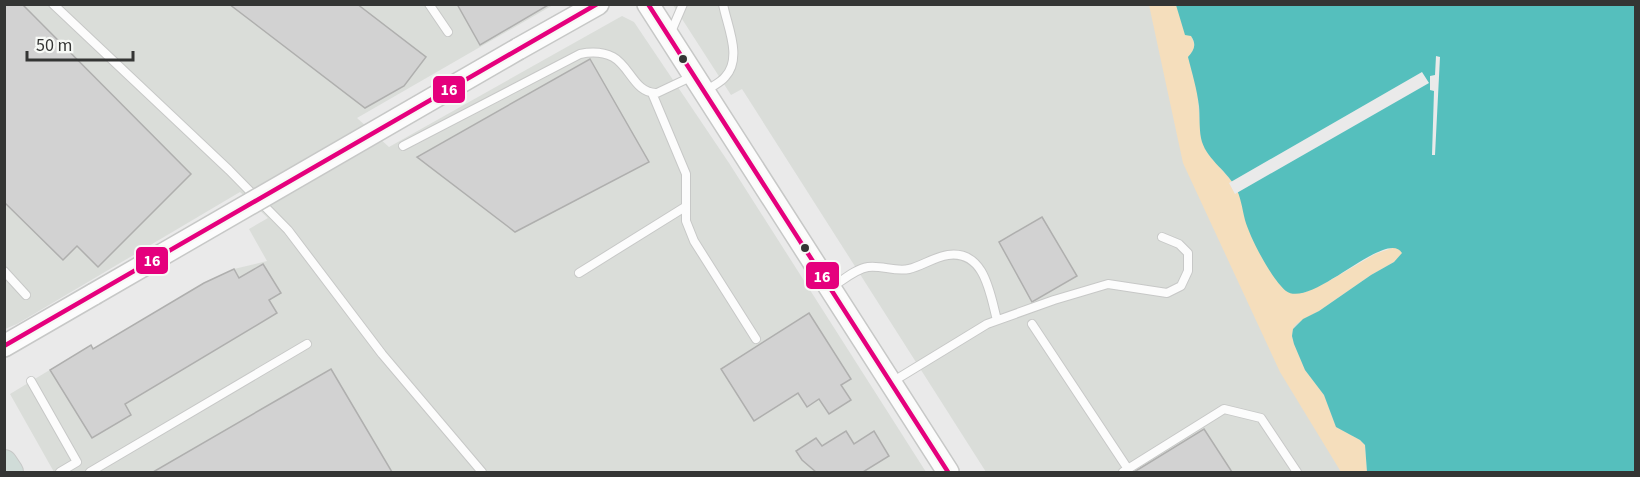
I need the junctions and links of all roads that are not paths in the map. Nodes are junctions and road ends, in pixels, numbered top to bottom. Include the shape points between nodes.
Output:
1 (53, 4) edge
2 (429, 4) edge
3 (598, 4) edge
4 (648, 4) edge
5 (683, 4) edge
6 (723, 4) edge
7 (448, 32) dead end
8 (669, 36) junction
9 (699, 83) junction
10 (652, 93) junction
11 (403, 147) dead end
12 (685, 207) junction
13 (1162, 237) dead end
14 (4, 271) edge
15 (579, 273) dead end
16 (831, 288) junction
17 (26, 295) dead end
18 (997, 320) junction
19 (1032, 324) dead end
20 (756, 339) dead end
21 (307, 344) dead end
22 (4, 346) edge
23 (31, 381) dead end
24 (890, 383) junction
25 (4, 463) edge
26 (105, 464) junction
27 (66, 471) edge
28 (1126, 471) edge
29 (10, 472) edge
30 (90, 472) edge
31 (110, 472) edge
32 (482, 472) edge
33 (948, 472) edge
34 (1297, 472) edge

1 - 32 lane via 288,230 382,354
2 - 7 lane
3 - 22 main road, bridge
4 - 8 main road
5 - 8 lane
6 - 9 lane via 733,46 732,64 726,76
8 - 9 main road
9 - 10 lane
9 - 16 main road
10 - 11 lane via 641,88 615,58 592,52 580,54
10 - 12 lane via 686,174
12 - 15 lane
12 - 20 lane via 694,241
13 - 18 lane via 1188,253 1188,271 1181,286 1167,293 1108,284
14 - 17 lane
16 - 18 lane via 868,267 911,269 942,257 962,255 975,262 983,273
16 - 24 main road
18 - 24 lane
19 - 28 lane
21 - 26 lane
23 - 27 lane via 77,462
24 - 33 main road
25 - 29 highway
26 - 30 lane
26 - 31 lane
28 - 34 lane via 1224,409 1261,418

